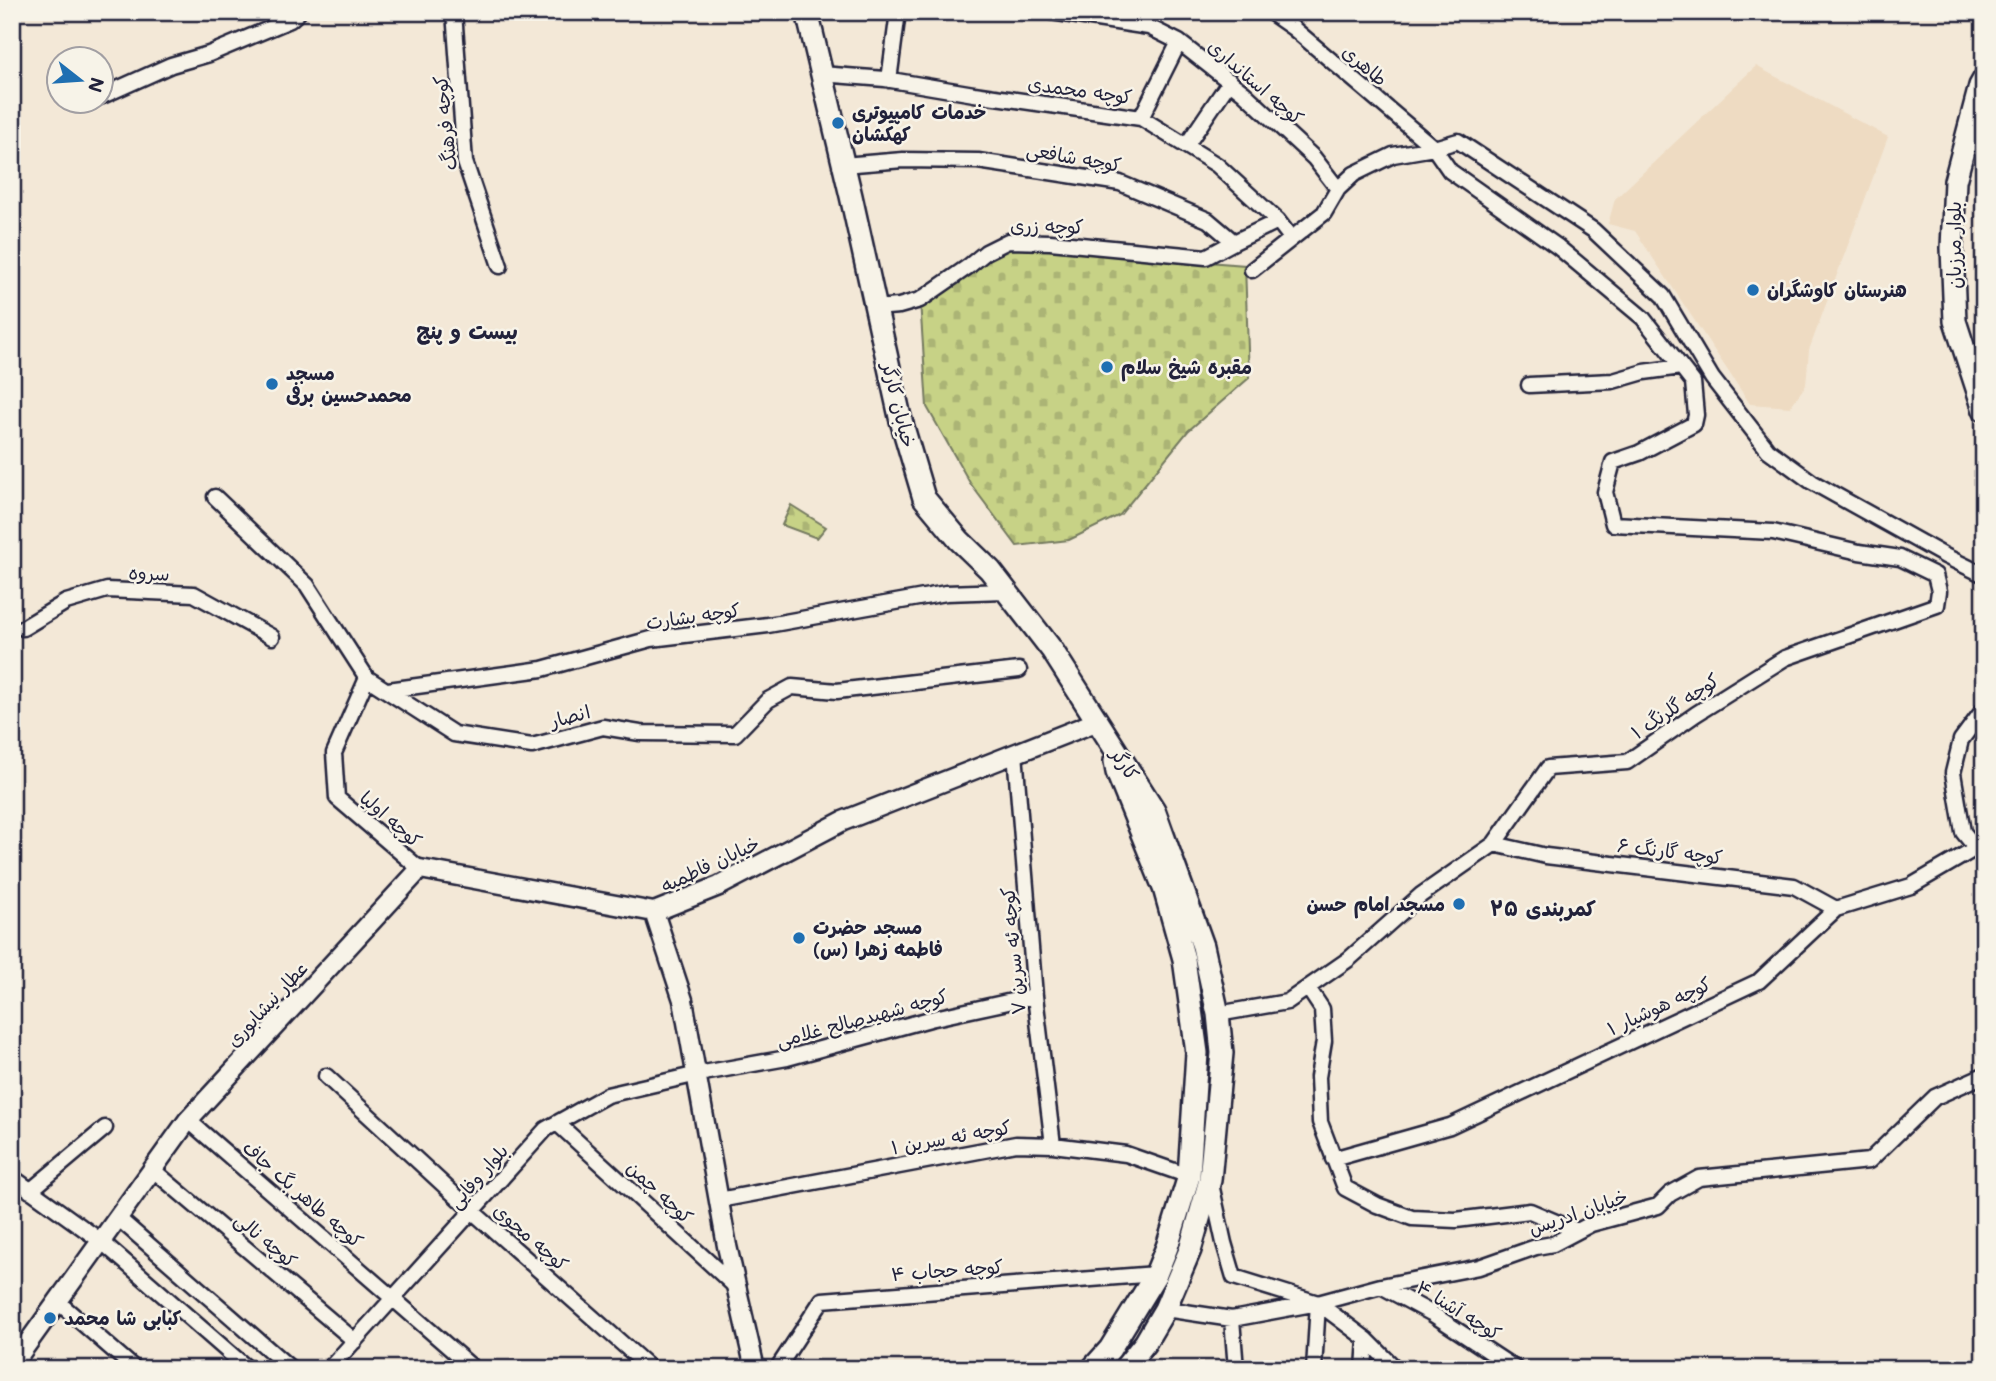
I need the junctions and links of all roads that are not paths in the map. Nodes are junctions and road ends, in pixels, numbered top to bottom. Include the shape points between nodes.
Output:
1 (299, 12) edge
2 (454, 12) edge
3 (807, 12) edge
4 (898, 12) edge
5 (1051, 12) edge
6 (1270, 12) edge
7 (1178, 42) junction
8 (821, 74) junction
9 (1984, 79) edge
10 (889, 80) junction
11 (1230, 82) junction
12 (116, 90) edge
13 (1141, 118) junction
14 (1186, 146) junction
15 (1434, 148) junction
16 (843, 164) junction
17 (1338, 190) junction
18 (1278, 221) junction
19 (1292, 238) junction
20 (1234, 242) junction
21 (500, 266) dead end
22 (1252, 270) dead end
23 (875, 308) junction
24 (1681, 367) junction
25 (1530, 385) dead end
26 (1984, 410) edge
27 (215, 497) dead end
28 (1984, 574) edge
29 (1005, 591) junction
30 (1937, 604) joint
31 (23, 628) dead end
32 (272, 637) dead end
33 (1019, 670) dead end
34 (367, 678) junction
35 (388, 690) junction
36 (1984, 709) edge
37 (1098, 721) junction
38 (1111, 741) junction
39 (1014, 753) junction
40 (1494, 844) junction
41 (1980, 848) edge
42 (420, 869) junction
43 (1836, 909) junction
44 (654, 912) junction
45 (1308, 988) junction
46 (1035, 996) junction
47 (1218, 1014) junction
48 (698, 1074) junction
49 (1984, 1075) edge
50 (326, 1076) dead end
51 (188, 1120) junction
52 (556, 1123) junction
53 (105, 1128) dead end
54 (1054, 1145) junction
55 (1334, 1159) junction
56 (152, 1169) junction
57 (1189, 1176) junction
58 (12, 1177) edge
59 (1210, 1180) junction
60 (30, 1191) junction
61 (719, 1200) junction
62 (472, 1211) junction
63 (117, 1218) junction
64 (1577, 1231) junction
65 (102, 1241) junction
66 (1156, 1274) junction
67 (1381, 1286) junction
68 (737, 1288) junction
69 (393, 1297) junction
70 (58, 1302) junction
71 (1318, 1303) junction
72 (1166, 1309) junction
73 (1232, 1319) junction
74 (1366, 1339) junction
75 (355, 1341) junction
76 (13, 1367) edge
77 (135, 1369) edge
78 (248, 1369) edge
79 (291, 1369) edge
80 (329, 1369) edge
81 (474, 1369) edge
82 (651, 1369) edge
83 (755, 1369) edge
84 (777, 1369) edge
85 (1092, 1369) edge
86 (1124, 1369) edge
87 (1236, 1369) edge
88 (1314, 1369) edge
89 (1364, 1369) edge
90 (1396, 1369) edge
91 (1516, 1369) edge

1 - 12 street via 290,20
2 - 21 street, کوچه فرهنگ via 465,162
3 - 8 main road, خیابان کارگر
4 - 10 street
5 - 7 street, کوچه استانداری via 1149,27
6 - 15 street, طاهری
7 - 11 street, کوچه استانداری
7 - 13 street
8 - 10 street, کوچه محمدی
8 - 16 main road, خیابان کارگر
9 - 26 main road, بلوار مرزبان via 1955,181 1952,248 1955,321
10 - 13 street, کوچه محمدی
11 - 14 street
11 - 17 street, کوچه استانداری via 1314,158
13 - 14 street, کوچه محمدی
14 - 18 street, کوچه محمدی via 1217,165
15 - 17 street via 1393,155 1354,174
15 - 24 street, طاهری via 1450,171 1558,247 1643,318
15 - 28 street via 1458,141 1594,230 1662,296 1713,378 1768,450 1812,482
16 - 20 street, کوچه شافعی via 978,161 1120,183 1208,220
16 - 23 main road, خیابان کارگر
17 - 19 street via 1324,213
18 - 19 street, کوچه محمدی
18 - 20 street
19 - 22 street
20 - 23 street, کوچه زری via 1206,257 1008,241 920,300
23 - 29 main road, خیابان کارگر via 924,498
24 - 25 street via 1613,381
24 - 30 street, طاهری via 1693,382 1694,425 1613,462 1605,492 1613,524 1773,532 1900,558 1935,575
27 - 34 street, انصار via 307,585
29 - 35 street, کوچه بشارت via 946,593 768,625 651,639 542,669
29 - 37 main road, خیابان کارگر via 1052,650
30 - 40 street, کوچه گلرنگ ۱ via 1785,658 1628,762 1548,768
31 - 32 street, سروه via 66,602 107,590 194,594
33 - 35 street, انصار via 837,691 792,687 768,700 735,734 640,733 603,727 532,746 454,734
34 - 35 street, انصار
34 - 42 street, کوچه اولیا via 334,753 337,798
36 - 41 street via 1961,740 1953,774 1963,832
37 - 38 main road, خیابان کارگر
37 - 39 street, خیابان فاطمیه
38 - 47 main road, کارگر via 1154,810 1203,946
38 - 57 main road, کارگر via 1116,772 1164,888 1185,959 1196,1053
39 - 44 street, خیابان فاطمیه via 843,821 719,886
39 - 46 street, کوچه ئه سرین ۷
40 - 43 street, کوچه گارنگ ۶ via 1546,856 1794,886
40 - 45 street, کوچه گلرنگ ۱ via 1421,895 1349,959
41 - 43 street, کوچه هوشیار ۱ via 1910,886
42 - 44 street
42 - 51 street, عطار نیشابوری
43 - 55 street, کوچه هوشیار ۱ via 1759,981 1450,1126
44 - 48 street, خیابان فاطمیه via 683,1000
45 - 47 street, کوچه گلرنگ ۱ via 1287,1002
45 - 55 street via 1322,1009 1320,1122
46 - 48 street, کوچه شهیدصالح غلامی via 787,1058
46 - 54 street, کوچه ئه سرین ۷
47 - 59 main road, کارگر via 1222,1053
48 - 52 street, بلوار وفایی via 607,1095
48 - 61 street, خیابان فاطمیه
49 - 64 street, خیابان ادریس via 1935,1097 1870,1161 1699,1178 1658,1206
50 - 62 street, کوچه محوی
51 - 56 street, عطار نیشابوری
51 - 69 street, کوچه طاهر بگ جاف
52 - 62 street, بلوار وفایی via 545,1129
52 - 68 street, کوچه چمن
53 - 60 street
54 - 57 street, کوچه ئه سرین ۱ via 1126,1154
54 - 61 street, کوچه ئه سرین ۱ via 1016,1144
55 - 64 street via 1345,1188 1412,1218 1456,1220 1530,1211
56 - 63 street, عطار نیشابوری
56 - 75 street, کوچه نالی
57 - 66 main road, کارگر
58 - 60 street
59 - 71 street via 1234,1276
59 - 72 main road, کارگر via 1190,1250
60 - 65 street
61 - 68 street, خیابان فاطمیه
62 - 69 street, بلوار وفایی
62 - 82 street, کوچه محوی
63 - 65 street, عطار نیشابوری
63 - 79 street
64 - 67 street, خیابان ادریس via 1553,1244 1479,1267
65 - 70 street, عطار نیشابوری
65 - 78 street
66 - 84 street, کوچه حجاب ۴ via 822,1300
66 - 85 main road, کارگر via 1110,1349
67 - 71 street, خیابان ادریس
67 - 91 street, کوچه آشنا ۴
68 - 83 street, خیابان فاطمیه
69 - 75 street, بلوار وفایی
69 - 81 street, کوچه طاهر بگ جاف
70 - 76 street, عطار نیشابوری
70 - 77 street
71 - 73 street, خیابان ادریس
71 - 74 street
71 - 88 street
72 - 73 street, خیابان ادریس
72 - 86 main road, کارگر
73 - 87 street
74 - 89 street
74 - 90 street
75 - 80 street, بلوار وفایی

